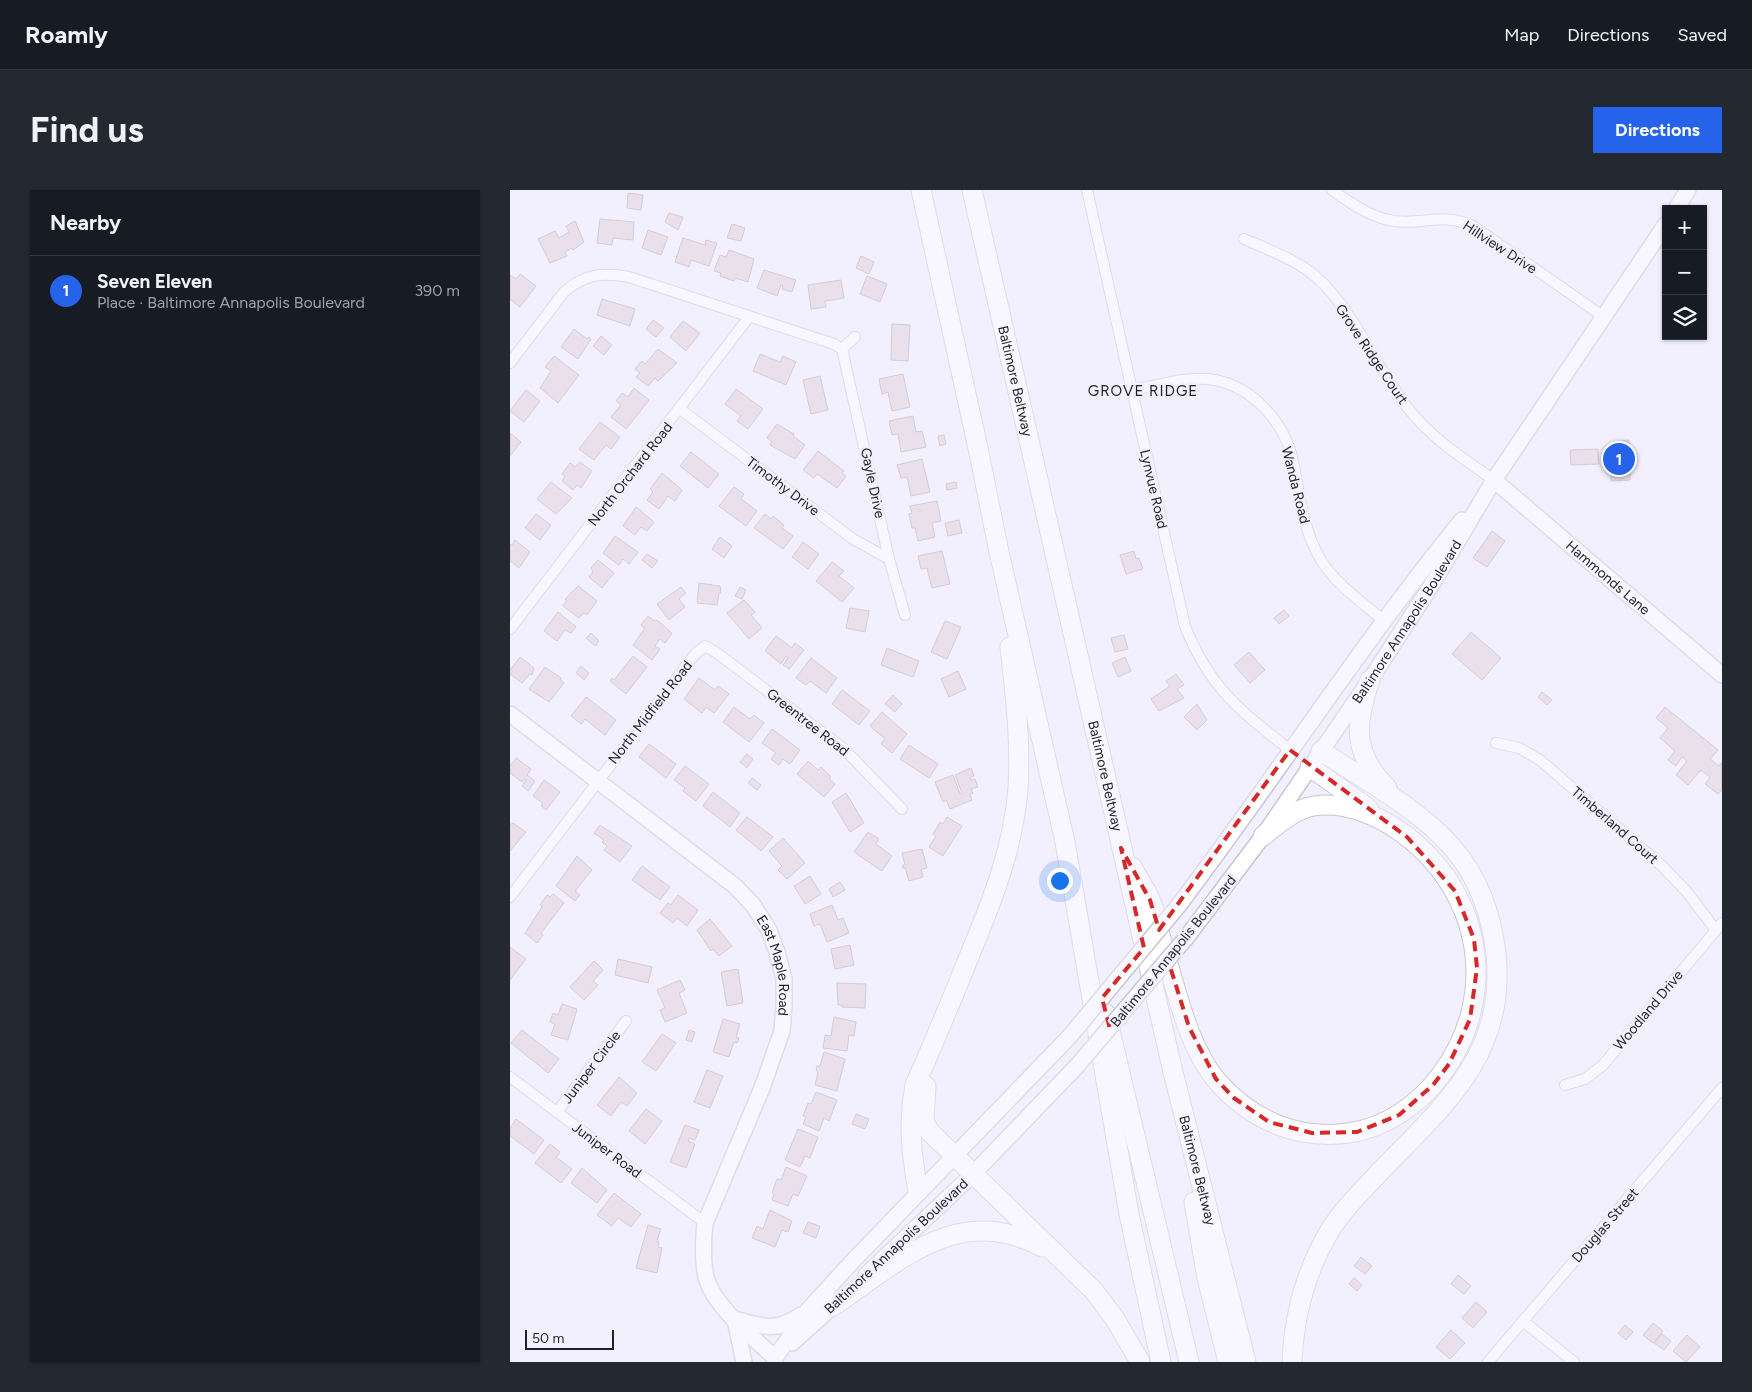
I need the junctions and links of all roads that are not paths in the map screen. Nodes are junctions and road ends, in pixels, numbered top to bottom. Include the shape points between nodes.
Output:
1 (921, 190) edge
2 (972, 190) edge
3 (1087, 190) edge
4 (1332, 190) edge
5 (1688, 190) edge
6 (1679, 205) edge
7 (1662, 230) edge
8 (1244, 239) dead end
9 (1604, 316) junction
10 (749, 318) junction
11 (855, 337) dead end
12 (842, 350) junction
13 (510, 363) edge
14 (1132, 390) junction
15 (680, 410) junction
16 (1494, 480) junction
17 (999, 552) junction
18 (890, 559) junction
19 (905, 615) dead end
20 (1383, 620) junction
21 (510, 629) edge
22 (705, 646) joint
23 (1722, 676) edge
24 (1370, 680) junction
25 (510, 714) edge
26 (1496, 743) dead end
27 (1290, 750) junction
28 (1321, 751) junction
29 (1310, 767) junction
30 (598, 781) junction
31 (902, 809) dead end
32 (1411, 812) junction
33 (1386, 822) junction
34 (1263, 836) junction
35 (1065, 842) junction
36 (1122, 848) junction
37 (510, 897) edge
38 (1719, 926) edge
39 (626, 1021) dead end
40 (940, 1029) junction
41 (1173, 1072) junction
42 (510, 1077) edge
43 (1565, 1085) dead end
44 (1722, 1088) edge
45 (557, 1112) junction
46 (954, 1156) junction
47 (972, 1174) junction
48 (918, 1190) junction
49 (704, 1223) junction
50 (1061, 1258) junction
51 (833, 1306) junction
52 (808, 1310) junction
53 (734, 1319) junction
54 (1523, 1321) junction
55 (773, 1360) edge
56 (744, 1362) edge
57 (1140, 1362) edge
58 (1161, 1362) edge
59 (1189, 1362) edge
60 (1228, 1362) edge
61 (1246, 1362) edge
62 (1292, 1362) edge
63 (1488, 1362) edge
64 (1574, 1362) edge

1 - 17 highway
2 - 36 highway, Baltimore Beltway
3 - 14 street, Lynvue Road
4 - 9 street, Hillview Drive via 1366,212 1389,220 1408,222 1448,218 1466,223
5 - 6 main road
7 - 9 main road, Baltimore Annapolis Boulevard
8 - 16 street, Grove Ridge Court via 1307,269 1326,288 1406,406 1428,431
9 - 16 main road, Baltimore Annapolis Boulevard
10 - 12 street via 834,344
10 - 13 street via 629,277 608,273 589,275 564,292
10 - 15 street, North Orchard Road
11 - 12 street
12 - 18 street, Gayle Drive
14 - 20 street, Wanda Road via 1194,379 1215,380 1232,385 1266,409 1281,429 1291,454 1307,528 1317,553 1329,572
14 - 27 street, Lynvue Road via 1185,626 1195,652 1226,696
15 - 18 street, Timothy Drive via 854,539
15 - 21 street, North Orchard Road
16 - 20 main road, Baltimore Annapolis Boulevard
16 - 23 main road, Hammonds Lane
16 - 24 main road, Baltimore Annapolis Boulevard
17 - 35 highway
17 - 40 highway via 1018,716 1018,788 1003,868
18 - 19 street, Gayle Drive
20 - 27 main road, Baltimore Annapolis Boulevard
22 - 30 street, North Midfield Road via 695,654
22 - 31 street, Greentree Road via 843,748
24 - 28 main road, Baltimore Annapolis Boulevard
24 - 32 highway via 1360,710 1360,743 1376,777
25 - 30 main road, East Maple Road
26 - 38 street, Timberland Court via 1519,748 1540,760 1662,866
27 - 28 main road
27 - 29 main road
27 - 46 main road, Baltimore Annapolis Boulevard, bridge via 1216,856 1070,1036
28 - 29 main road, Baltimore Annapolis Boulevard
28 - 32 highway
29 - 33 highway
29 - 34 main road, Baltimore Annapolis Boulevard
30 - 37 street, North Midfield Road
30 - 49 main road, East Maple Road via 735,886 753,905 769,930 784,979 782,1031 772,1062
32 - 62 highway via 1452,848 1489,911 1498,966 1493,1016 1487,1038 1466,1078 1347,1206 1330,1231 1316,1256 1296,1313
33 - 34 highway via 1333,804 1312,806 1294,813
33 - 36 highway via 1427,855 1455,891 1474,939 1476,993 1460,1046 1433,1085 1399,1115 1357,1132 1334,1135 1290,1130 1269,1122 1234,1098 1216,1079 1202,1059 1188,1027 1150,900
34 - 47 main road, Baltimore Annapolis Boulevard, bridge via 1186,938 1076,1067
35 - 58 highway via 1129,1214
35 - 59 highway
36 - 41 highway, Baltimore Beltway
38 - 43 street, Woodland Drive via 1603,1065 1585,1079
39 - 45 street, Juniper Circle
40 - 46 highway via 926,1087 924,1120 937,1141
40 - 48 highway via 916,1085 910,1110 909,1133
41 - 60 highway via 1207,1278
41 - 61 highway, Baltimore Beltway
42 - 45 street, Juniper Road
44 - 54 street, Douglas Street
45 - 49 street, Juniper Road
46 - 47 highway
46 - 48 main road, Baltimore Annapolis Boulevard
47 - 50 highway
47 - 51 main road, Baltimore Annapolis Boulevard
48 - 52 main road, Baltimore Annapolis Boulevard
49 - 53 main road, East Maple Road via 706,1278 713,1293
50 - 51 highway via 1026,1238 1003,1232 954,1233 933,1240
50 - 57 highway via 1116,1319
51 - 55 main road, Baltimore Annapolis Boulevard
52 - 53 main road via 786,1325 774,1327
52 - 55 main road, Baltimore Annapolis Boulevard
53 - 55 main road, East Maple Road
53 - 56 main road
54 - 63 street, Douglas Street
54 - 64 street

